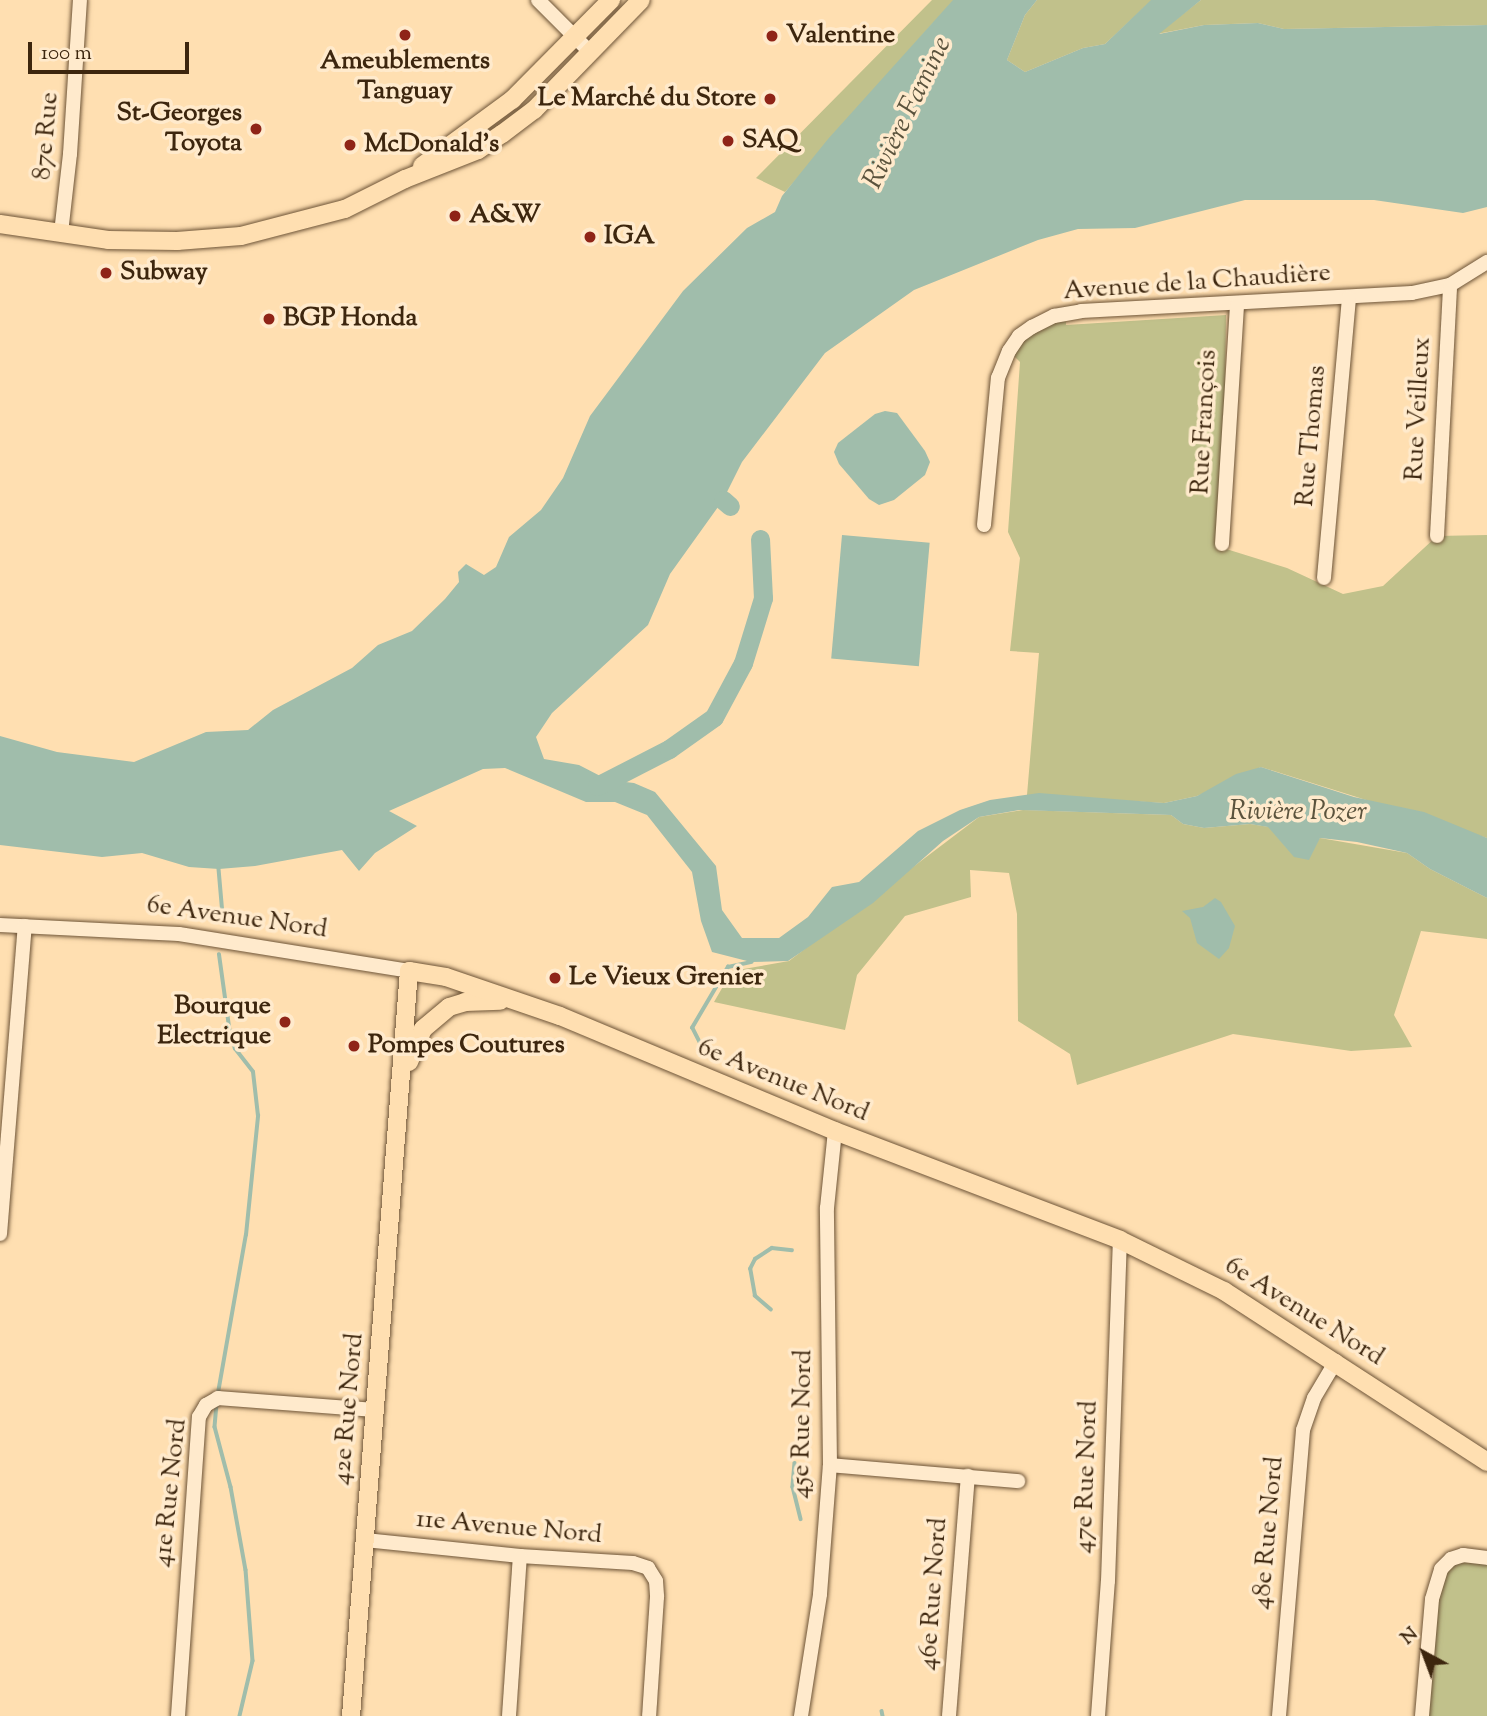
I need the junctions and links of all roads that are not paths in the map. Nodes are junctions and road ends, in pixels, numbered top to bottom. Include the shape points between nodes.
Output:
1 (80, 0) edge
2 (538, 0) edge
3 (611, 0) edge
4 (641, 0) edge
5 (576, 39) junction
6 (591, 53) junction
7 (405, 179) junction
8 (0, 223) edge
9 (61, 233) junction
10 (1487, 262) edge
11 (1450, 285) junction
12 (1349, 298) junction
13 (1237, 304) junction
14 (984, 525) dead end
15 (1437, 536) dead end
16 (1222, 544) dead end
17 (1324, 578) dead end
18 (0, 925) edge
19 (25, 926) junction
20 (405, 971) junction
21 (524, 1003) junction
22 (401, 1107) junction
23 (835, 1131) junction
24 (0, 1234) edge
25 (1120, 1240) junction
26 (1336, 1361) junction
27 (375, 1410) junction
28 (1487, 1461) edge
29 (830, 1465) junction
30 (968, 1476) junction
31 (1018, 1481) dead end
32 (365, 1540) junction
33 (520, 1556) junction
34 (1487, 1558) edge
35 (178, 1716) edge
36 (351, 1716) edge
37 (509, 1716) edge
38 (649, 1716) edge
39 (802, 1716) edge
40 (949, 1716) edge
41 (1098, 1716) edge
42 (1279, 1716) edge
43 (1422, 1716) edge

1 - 9 street, 87e Rue
2 - 5 street
3 - 5 main road
4 - 6 main road
5 - 6 street
5 - 7 main road via 512,100
6 - 7 main road via 534,110 502,134 478,150
7 - 9 main road via 345,209 241,236 135,242
8 - 9 main road
10 - 11 street, Avenue de la Chaudière
11 - 12 street, Avenue de la Chaudière
11 - 15 street, Rue Veilleux
12 - 13 street, Avenue de la Chaudière
12 - 17 street, Rue Thomas
13 - 14 street, Avenue de la Chaudière via 1081,311 1054,316 1020,336 998,378
13 - 16 street, Rue François
18 - 19 street, 6e Avenue Nord
19 - 20 street, 6e Avenue Nord via 179,934
19 - 24 street
20 - 21 main road, 6e Avenue Nord via 446,977
20 - 22 main road, 42e Rue Nord
21 - 22 main road, 42e Rue Nord via 466,1002 434,1017 423,1029 412,1055
21 - 23 main road, 6e Avenue Nord
22 - 27 main road, 42e Rue Nord
23 - 25 main road, 6e Avenue Nord
23 - 29 street, 45e Rue Nord via 827,1208
25 - 26 main road, 6e Avenue Nord via 1224,1291
25 - 41 street, 47e Rue Nord via 1108,1581
26 - 28 main road, 6e Avenue Nord
26 - 42 street, 48e Rue Nord via 1314,1398 1303,1430
27 - 32 main road, 42e Rue Nord
27 - 35 street, 41e Rue Nord via 226,1398 206,1405 199,1417
29 - 30 street
29 - 39 street, 45e Rue Nord via 820,1594
30 - 31 street
30 - 40 street, 46e Rue Nord
32 - 33 street, 11e Avenue Nord
32 - 36 main road, 42e Rue Nord
33 - 37 street
33 - 38 street, 11e Avenue Nord via 633,1563 648,1568 656,1581 657,1597
34 - 43 street via 1463,1555 1441,1569 1432,1599

